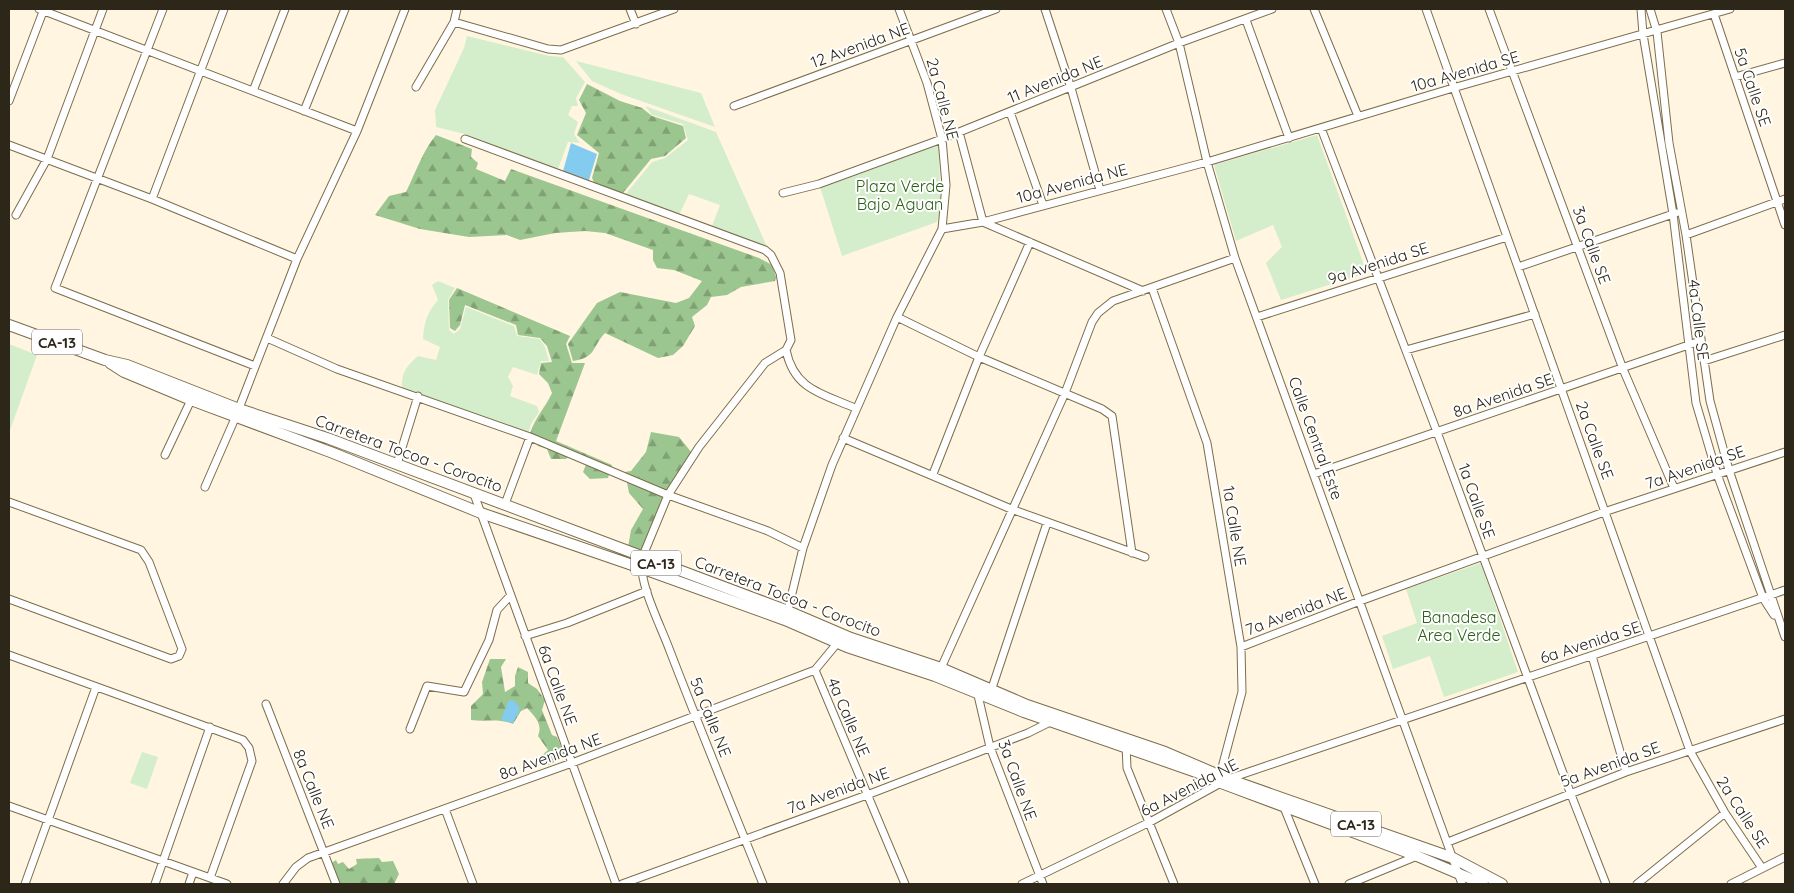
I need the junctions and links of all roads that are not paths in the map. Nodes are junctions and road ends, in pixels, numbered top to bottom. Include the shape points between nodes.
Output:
1 (42, 9) edge
2 (103, 9) edge
3 (163, 9) edge
4 (224, 9) edge
5 (285, 9) edge
6 (345, 9) edge
7 (405, 9) edge
8 (630, 9) edge
9 (674, 9) edge
10 (899, 9) edge
11 (996, 9) edge
12 (1045, 9) edge
13 (1166, 9) edge
14 (1272, 9) edge
15 (1314, 9) edge
16 (1426, 9) edge
17 (1489, 9) edge
18 (1641, 9) edge
19 (1650, 9) edge
20 (1730, 9) edge
21 (455, 10) edge
22 (1714, 14) junction
23 (1246, 20) junction
24 (454, 22) junction
25 (636, 24) junction
26 (95, 30) junction
27 (1656, 32) junction
28 (1643, 34) junction
29 (911, 41) junction
30 (1179, 43) junction
31 (147, 50) junction
32 (1785, 63) edge
33 (200, 71) junction
34 (1513, 71) junction
35 (1735, 78) junction
36 (416, 87) dead end
37 (1071, 88) junction
38 (1453, 88) junction
39 (253, 91) junction
40 (9, 101) edge
41 (734, 106) dead end
42 (304, 111) junction
43 (1010, 112) junction
44 (1358, 116) junction
45 (1321, 128) junction
46 (356, 131) junction
47 (959, 132) junction
48 (1288, 138) junction
49 (465, 139) dead end
50 (942, 139) junction
51 (9, 145) edge
52 (47, 159) junction
53 (1207, 162) junction
54 (97, 179) junction
55 (1100, 190) junction
56 (783, 193) dead end
57 (152, 199) junction
58 (1782, 201) edge
59 (1043, 205) junction
60 (1682, 211) junction
61 (1672, 214) junction
62 (16, 215) dead end
63 (982, 222) junction
64 (1785, 225) edge
65 (942, 229) junction
66 (1686, 235) junction
67 (1507, 237) junction
68 (1030, 242) junction
69 (1578, 245) junction
70 (1234, 258) junction
71 (297, 259) junction
72 (1518, 267) junction
73 (1378, 277) junction
74 (1152, 288) junction
75 (1143, 291) junction
76 (1535, 314) junction
77 (897, 317) junction
78 (1257, 317) junction
79 (9, 325) edge
80 (1785, 335) edge
81 (267, 338) junction
82 (1700, 340) junction
83 (1688, 346) junction
84 (786, 350) junction
85 (1406, 350) junction
86 (979, 357) junction
87 (105, 360) junction
88 (1704, 361) junction
89 (255, 366) junction
90 (1623, 368) junction
91 (1562, 389) junction
92 (1065, 392) junction
93 (418, 396) junction
94 (190, 400) junction
95 (855, 408) junction
96 (238, 413) junction
97 (1437, 432) junction
98 (530, 437) junction
99 (844, 438) junction
100 (1785, 452) edge
101 (164, 455) dead end
102 (396, 464) junction
103 (1729, 470) junction
104 (932, 474) junction
105 (1314, 474) junction
106 (1717, 474) junction
107 (205, 488) dead end
108 (1674, 488) junction
109 (474, 494) junction
110 (668, 495) junction
111 (9, 502) edge
112 (505, 504) junction
113 (1011, 509) junction
114 (1606, 511) junction
115 (481, 513) junction
116 (1047, 523) junction
117 (803, 548) junction
118 (1132, 553) junction
119 (1145, 557) dead end
120 (1484, 558) junction
121 (641, 563) junction
122 (1785, 590) edge
123 (647, 591) junction
124 (1771, 595) junction
125 (510, 596) junction
126 (1763, 598) junction
127 (9, 599) edge
128 (1360, 601) junction
129 (786, 616) junction
130 (1779, 622) junction
131 (843, 634) junction
132 (525, 636) junction
133 (1650, 637) junction
134 (1785, 637) edge
135 (838, 644) junction
136 (1241, 647) junction
137 (9, 654) edge
138 (1592, 656) junction
139 (941, 668) junction
140 (815, 670) junction
141 (1528, 678) junction
142 (976, 682) junction
143 (96, 687) junction
144 (992, 688) junction
145 (977, 695) junction
146 (266, 704) dead end
147 (695, 716) junction
148 (1056, 719) junction
149 (1785, 719) edge
150 (1403, 720) junction
151 (210, 727) junction
152 (410, 729) dead end
153 (1126, 744) junction
154 (990, 747) junction
155 (1690, 750) junction
156 (572, 763) junction
157 (1626, 772) junction
158 (1223, 779) junction
159 (1570, 792) junction
160 (867, 794) junction
161 (1282, 801) junction
162 (9, 806) edge
163 (445, 809) junction
164 (1725, 813) junction
165 (48, 820) junction
166 (1150, 822) junction
167 (745, 838) junction
168 (1448, 842) junction
169 (325, 852) junction
170 (1417, 856) junction
171 (1785, 857) edge
172 (1453, 858) junction
173 (163, 861) junction
174 (1762, 868) junction
175 (1456, 871) junction
176 (193, 872) junction
177 (1040, 875) junction
178 (210, 878) junction
179 (25, 884) edge
180 (155, 884) edge
181 (189, 884) edge
182 (227, 884) edge
183 (283, 884) edge
184 (336, 884) edge
185 (474, 884) edge
186 (616, 884) edge
187 (622, 884) edge
188 (763, 884) edge
189 (905, 884) edge
190 (1022, 884) edge
191 (1043, 884) edge
192 (1174, 884) edge
193 (1314, 884) edge
194 (1349, 884) edge
195 (1462, 884) edge
196 (1483, 884) edge
197 (1502, 884) edge
198 (1606, 884) edge
199 (1636, 884) edge
200 (1730, 884) edge

1 - 26 street
1 - 40 street
2 - 26 street
3 - 31 street
4 - 33 street
5 - 39 street
6 - 42 street
7 - 46 street
8 - 25 street
9 - 25 street
10 - 29 street, 2a Calle NE
11 - 29 street, 12 Avenida NE
12 - 37 street
13 - 30 street, Calle Central Este
14 - 23 street, 11 Avenida NE
15 - 44 street
16 - 38 street, 2a Calle SE
17 - 34 street, 3a Calle SE
18 - 28 street, 4a Calle SE
19 - 27 street, 4a Calle SE
20 - 22 street, 10a Avenida SE
21 - 24 street
22 - 27 street, 10a Avenida SE
22 - 35 street, 5a Calle SE
23 - 30 street, 11 Avenida NE
23 - 48 street
24 - 25 street via 561,50
24 - 36 street
26 - 31 street
26 - 52 street
27 - 28 street, 10a Avenida SE
27 - 60 street, 4a Calle SE via 1669,143
28 - 34 street, 10a Avenida SE
28 - 61 street, 4a Calle SE
29 - 41 street, 12 Avenida NE
29 - 50 street, 2a Calle NE via 927,83
30 - 37 street, 11 Avenida NE
30 - 53 street, Calle Central Este
31 - 33 street
31 - 54 street
32 - 35 street
33 - 39 street
33 - 57 street
34 - 38 street, 10a Avenida SE
34 - 69 street, 3a Calle SE
35 - 58 street, 5a Calle SE
37 - 43 street, 11 Avenida NE
37 - 55 street
38 - 44 street, 10a Avenida SE
38 - 67 street, 2a Calle SE
39 - 42 street
42 - 46 street
43 - 47 street, 11 Avenida NE
43 - 59 street
44 - 45 street, 10a Avenida SE
45 - 48 street, 10a Avenida SE
45 - 73 street, 1a Calle SE
46 - 71 street
47 - 50 street, 11 Avenida NE
47 - 63 street
48 - 53 street, 10a Avenida SE
49 - 84 street via 765,250 777,264 782,282 791,340
50 - 56 street, 11 Avenida NE via 820,184
50 - 65 street, 2a Calle NE via 946,185
51 - 52 street
52 - 54 street
52 - 62 street
53 - 55 street, 10a Avenida NE
53 - 70 street, Calle Central Este
54 - 57 street
54 - 89 street via 55,288
55 - 59 street, 10a Avenida NE
57 - 71 street
58 - 64 street, 5a Calle SE
58 - 66 street
59 - 63 street, 10a Avenida NE
60 - 61 street
60 - 66 street, 4a Calle SE
61 - 69 street
61 - 83 street, 4a Calle SE
63 - 65 street, 10a Avenida NE
63 - 68 street
65 - 77 street
66 - 82 street, 4a Calle SE
67 - 72 street, 2a Calle SE
67 - 73 street, 9a Avenida SE
68 - 75 street
68 - 86 street
69 - 72 street
69 - 90 street, 3a Calle SE
70 - 74 street
70 - 78 street, Calle Central Este
71 - 81 street
72 - 76 street, 2a Calle SE
73 - 78 street, 9a Avenida SE
73 - 85 street, 1a Calle SE
74 - 75 street
74 - 136 street, 1a Calle NE via 1207,443
75 - 92 street via 1113,302 1098,312
76 - 85 street
76 - 91 street, 2a Calle SE
77 - 86 street
77 - 95 street
78 - 105 street, Calle Central Este
79 - 87 main road, Carretera Tocoa - Corocito / CA-13
80 - 88 street
81 - 89 street
81 - 93 street via 337,369
82 - 83 street, 8a Avenida SE
82 - 88 street, 4a Calle SE
83 - 90 street, 8a Avenida SE
83 - 106 street, 4a Calle SE via 1696,403
84 - 95 street via 794,374 808,388
84 - 110 street via 766,363 742,392 713,428
85 - 97 street, 1a Calle SE
86 - 92 street
86 - 104 street
87 - 94 main road, Carretera Tocoa - Corocito / CA-13 via 124,372
87 - 96 main road, Carretera Tocoa - Corocito / CA-13 via 127,365
88 - 103 street, 4a Calle SE via 1710,401
89 - 96 street
90 - 91 street, 8a Avenida SE
90 - 108 street, 3a Calle SE
91 - 97 street, 8a Avenida SE
91 - 114 street, 2a Calle SE
92 - 113 street
92 - 118 street via 1112,416
93 - 98 street
93 - 102 street
94 - 96 main road, Carretera Tocoa - Corocito / CA-13
94 - 101 street
95 - 99 street
96 - 102 main road, Carretera Tocoa - Corocito / CA-13 via 327,438
96 - 107 street
96 - 115 main road, Carretera Tocoa - Corocito / CA-13
97 - 105 street, 8a Avenida SE
97 - 120 street, 1a Calle SE
98 - 110 street
98 - 112 street
99 - 104 street
99 - 117 street
100 - 103 street, 7a Avenida SE
102 - 109 main road, Carretera Tocoa - Corocito / CA-13
103 - 106 street, 7a Avenida SE
103 - 124 street, 4a Calle SE
104 - 113 street
105 - 128 street, Calle Central Este
106 - 108 street, 7a Avenida SE
106 - 126 street, 4a Calle SE
108 - 114 street, 7a Avenida SE
109 - 112 main road, Carretera Tocoa - Corocito / CA-13
109 - 115 street, 6a Calle NE
110 - 117 street via 768,531
110 - 121 street
111 - 127 street via 141,550 182,649 179,656 170,659
112 - 121 main road, Carretera Tocoa - Corocito / CA-13
113 - 116 street
113 - 139 street
114 - 120 street, 7a Avenida SE
114 - 133 street, 2a Calle SE
115 - 121 main road, Carretera Tocoa - Corocito / CA-13
115 - 125 street, 6a Calle NE
116 - 118 street
116 - 144 street
117 - 129 street
118 - 119 street
120 - 128 street, 7a Avenida SE
120 - 141 street, 1a Calle SE
121 - 123 street, 5a Calle NE
121 - 129 main road, Carretera Tocoa - Corocito / CA-13
122 - 124 street, 6a Avenida SE
123 - 132 street
123 - 147 street, 5a Calle NE
124 - 126 street, 6a Avenida SE
124 - 130 street, 4a Calle SE
125 - 132 street, 6a Calle NE
125 - 152 street via 497,610 489,640 464,692 427,686
126 - 130 street, 4a Calle SE
126 - 133 street, 6a Avenida SE
128 - 136 street, 7a Avenida NE
128 - 150 street, Calle Central Este
129 - 131 main road, Carretera Tocoa - Corocito / CA-13
129 - 135 main road, Carretera Tocoa - Corocito / CA-13
130 - 134 street, 4a Calle SE
131 - 135 street
131 - 139 main road, Carretera Tocoa - Corocito / CA-13
132 - 156 street, 6a Calle NE
133 - 138 street, 6a Avenida SE
133 - 155 street, 2a Calle SE
135 - 140 street
135 - 145 main road, Carretera Tocoa - Corocito / CA-13 via 935,676
136 - 158 street, 1a Calle NE via 1242,692
137 - 143 street
138 - 141 street, 6a Avenida SE
138 - 157 street
139 - 142 main road, Carretera Tocoa - Corocito / CA-13
140 - 147 street, 8a Avenida NE
140 - 160 street, 4a Calle NE
141 - 150 street, 6a Avenida SE
141 - 159 street, 1a Calle SE
142 - 144 main road, Carretera Tocoa - Corocito / CA-13
142 - 145 street, 3a Calle NE
143 - 151 street
143 - 165 street
144 - 148 main road, Carretera Tocoa - Corocito / CA-13
145 - 148 main road, Carretera Tocoa - Corocito / CA-13
145 - 154 street, 3a Calle NE
146 - 169 street, 8a Calle NE
147 - 156 street, 8a Avenida NE
147 - 167 street, 5a Calle NE
148 - 153 main road, Carretera Tocoa - Corocito / CA-13
148 - 154 street, 7a Avenida NE
149 - 155 street, 5a Avenida SE
150 - 158 street, 6a Avenida NE
150 - 168 street, Calle Central Este
151 - 173 street
151 - 178 street via 243,740 249,748 252,762
153 - 158 main road, Carretera Tocoa - Corocito / CA-13
153 - 166 street via 1127,768
154 - 160 street, 7a Avenida NE
154 - 177 street, 3a Calle NE
155 - 157 street, 5a Avenida SE
155 - 164 street, 2a Calle SE
156 - 163 street, 8a Avenida NE
156 - 186 street, 6a Calle NE
157 - 159 street, 5a Avenida SE
158 - 161 main road, CA-13
158 - 166 street, 6a Avenida NE
159 - 168 street, 5a Avenida SE
159 - 198 street, 1a Calle SE
160 - 167 street, 7a Avenida NE
160 - 189 street, 4a Calle NE
161 - 170 main road, CA-13
161 - 172 main road, CA-13
161 - 193 street
162 - 165 street
163 - 169 street, 8a Avenida NE
163 - 185 street
164 - 174 street, 2a Calle SE
164 - 199 street
165 - 173 street
165 - 179 street
166 - 177 street, 6a Avenida NE
166 - 192 street
167 - 187 street, 7a Avenida NE
167 - 188 street, 5a Calle NE
168 - 172 street, Calle Central Este
169 - 183 street, 8a Avenida NE via 296,867
169 - 184 street, 8a Calle NE
170 - 175 main road, CA-13
170 - 194 street
171 - 174 street
172 - 175 street, Calle Central Este
172 - 197 main road, CA-13
173 - 176 street
173 - 180 street
174 - 200 street
175 - 195 street, Calle Central Este
175 - 196 main road, CA-13
176 - 178 street
176 - 181 street
177 - 190 street, 6a Avenida NE
177 - 191 street, 3a Calle NE
178 - 182 street

